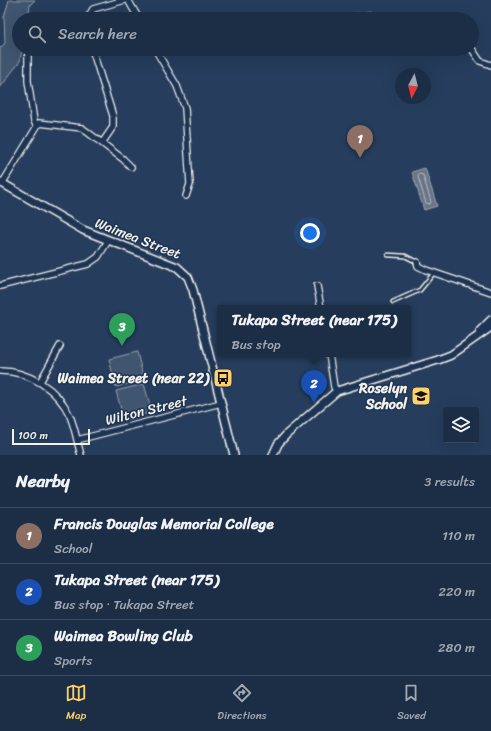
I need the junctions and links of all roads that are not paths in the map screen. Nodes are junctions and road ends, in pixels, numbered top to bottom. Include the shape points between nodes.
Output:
1 (127, 0) edge
2 (91, 12) edge
3 (135, 12) edge
4 (28, 56) edge
5 (94, 56) edge
6 (160, 56) edge
7 (477, 56) edge
8 (491, 65) edge
9 (36, 125) junction
10 (102, 143) junction
11 (131, 167) dead end
12 (1, 183) edge
13 (186, 196) dead end
14 (108, 241) junction
15 (388, 256) dead end
16 (417, 262) joint
17 (433, 273) junction
18 (0, 286) edge
19 (317, 286) dead end
20 (489, 292) edge
21 (491, 296) edge
22 (392, 302) dead end
23 (320, 305) edge
24 (491, 320) edge
25 (491, 327) edge
26 (478, 335) junction
27 (60, 346) dead end
28 (329, 357) edge
29 (0, 371) edge
30 (40, 382) junction
31 (337, 391) junction
32 (221, 403) junction
33 (77, 440) junction
34 (80, 455) edge
35 (234, 455) edge
36 (273, 455) edge

1 - 2 street via 93,9
1 - 3 street
4 - 9 street via 28,81
5 - 10 street via 113,116 113,127
6 - 13 street via 185,108 190,184
7 - 8 street
9 - 10 street via 43,123 82,128
9 - 12 street
10 - 11 street
12 - 14 main road, Waimea Street via 69,224
14 - 18 street via 98,257 88,264
14 - 32 main road, Waimea Street via 177,267 186,273 191,283
15 - 16 lane via 405,256
16 - 17 street via 420,267
17 - 20 street
17 - 22 lane via 420,290
19 - 23 street
20 - 21 street
24 - 26 main road
25 - 26 main road
26 - 31 main road via 457,351 438,360
27 - 30 street
28 - 31 street
29 - 30 street via 22,374
30 - 33 street via 66,409
31 - 36 main road via 282,439
32 - 33 street, Wilton Street
32 - 35 main road, Waimea Street
33 - 34 street

